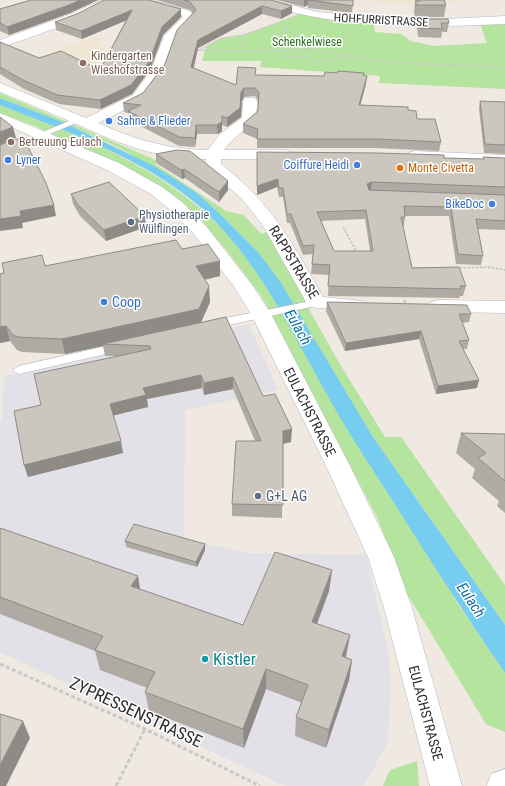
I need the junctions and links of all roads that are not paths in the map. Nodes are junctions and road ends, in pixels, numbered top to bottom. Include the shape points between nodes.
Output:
1 (111, 0) edge
2 (139, 0) edge
3 (259, 0) edge
4 (505, 20) edge
5 (0, 44) edge
6 (0, 88) edge
7 (250, 101) dead end
8 (0, 117) edge
9 (80, 123) junction
10 (47, 132) junction
11 (21, 142) edge
12 (213, 154) junction
13 (298, 155) edge
14 (400, 156) edge
15 (505, 160) edge
16 (404, 298) edge
17 (308, 305) junction
18 (376, 305) edge
19 (505, 307) edge
20 (269, 312) junction
21 (203, 327) edge
22 (134, 343) edge
23 (19, 370) dead end
24 (446, 786) edge

1 - 5 street via 75,17
2 - 9 street via 186,13 189,18 170,36 157,72 138,98
3 - 4 street, HOHFURRISTRASSE via 302,13 343,19 446,22
6 - 9 street
7 - 12 street via 249,120 220,142
8 - 10 street, EULACHSTRASSE
9 - 10 lane
9 - 12 street via 148,148 183,154
10 - 11 street
10 - 20 street, EULACHSTRASSE via 129,173 176,206 193,222
12 - 13 street
12 - 17 street, RAPPSTRASSE via 213,165 243,190 276,230
14 - 15 street
16 - 19 street
17 - 18 street, RAPPSTRASSE
17 - 20 lane
20 - 21 lane
20 - 24 street, EULACHSTRASSE via 381,557 398,608
22 - 23 lane

